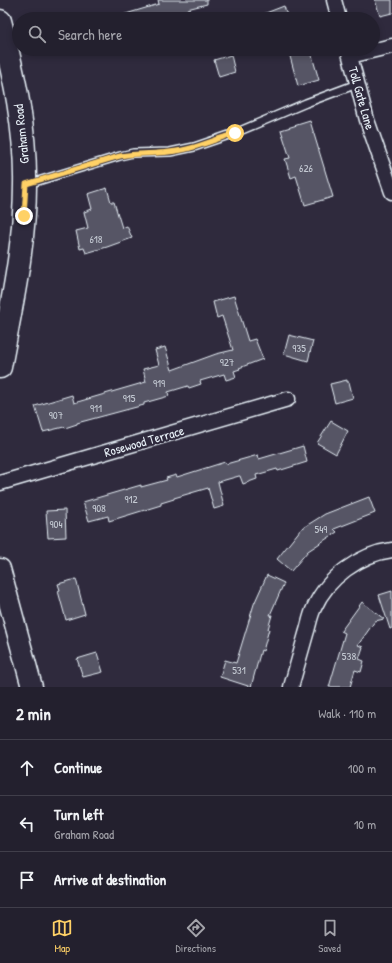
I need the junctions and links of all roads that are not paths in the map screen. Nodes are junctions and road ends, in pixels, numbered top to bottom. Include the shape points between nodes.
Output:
1 (334, 0) edge
2 (337, 12) edge
3 (0, 21) edge
4 (392, 46) edge
5 (380, 48) edge
6 (350, 56) edge
7 (357, 84) junction
8 (26, 184) junction
9 (392, 192) edge
10 (0, 368) edge
11 (288, 399) dead end
12 (0, 483) edge
13 (392, 550) edge
14 (0, 574) edge
15 (32, 687) edge
16 (291, 687) edge

1 - 2 street
3 - 8 main road, Graham Road via 17,94 24,143
4 - 5 street
6 - 7 street, Toll Gate Lane
7 - 8 lane via 194,147 170,152 133,153
7 - 9 street, Toll Gate Lane
8 - 10 main road, Graham Road via 16,283
11 - 12 street, Rosewood Terrace
13 - 16 street via 369,556 353,564 322,593 314,608
14 - 15 main road

